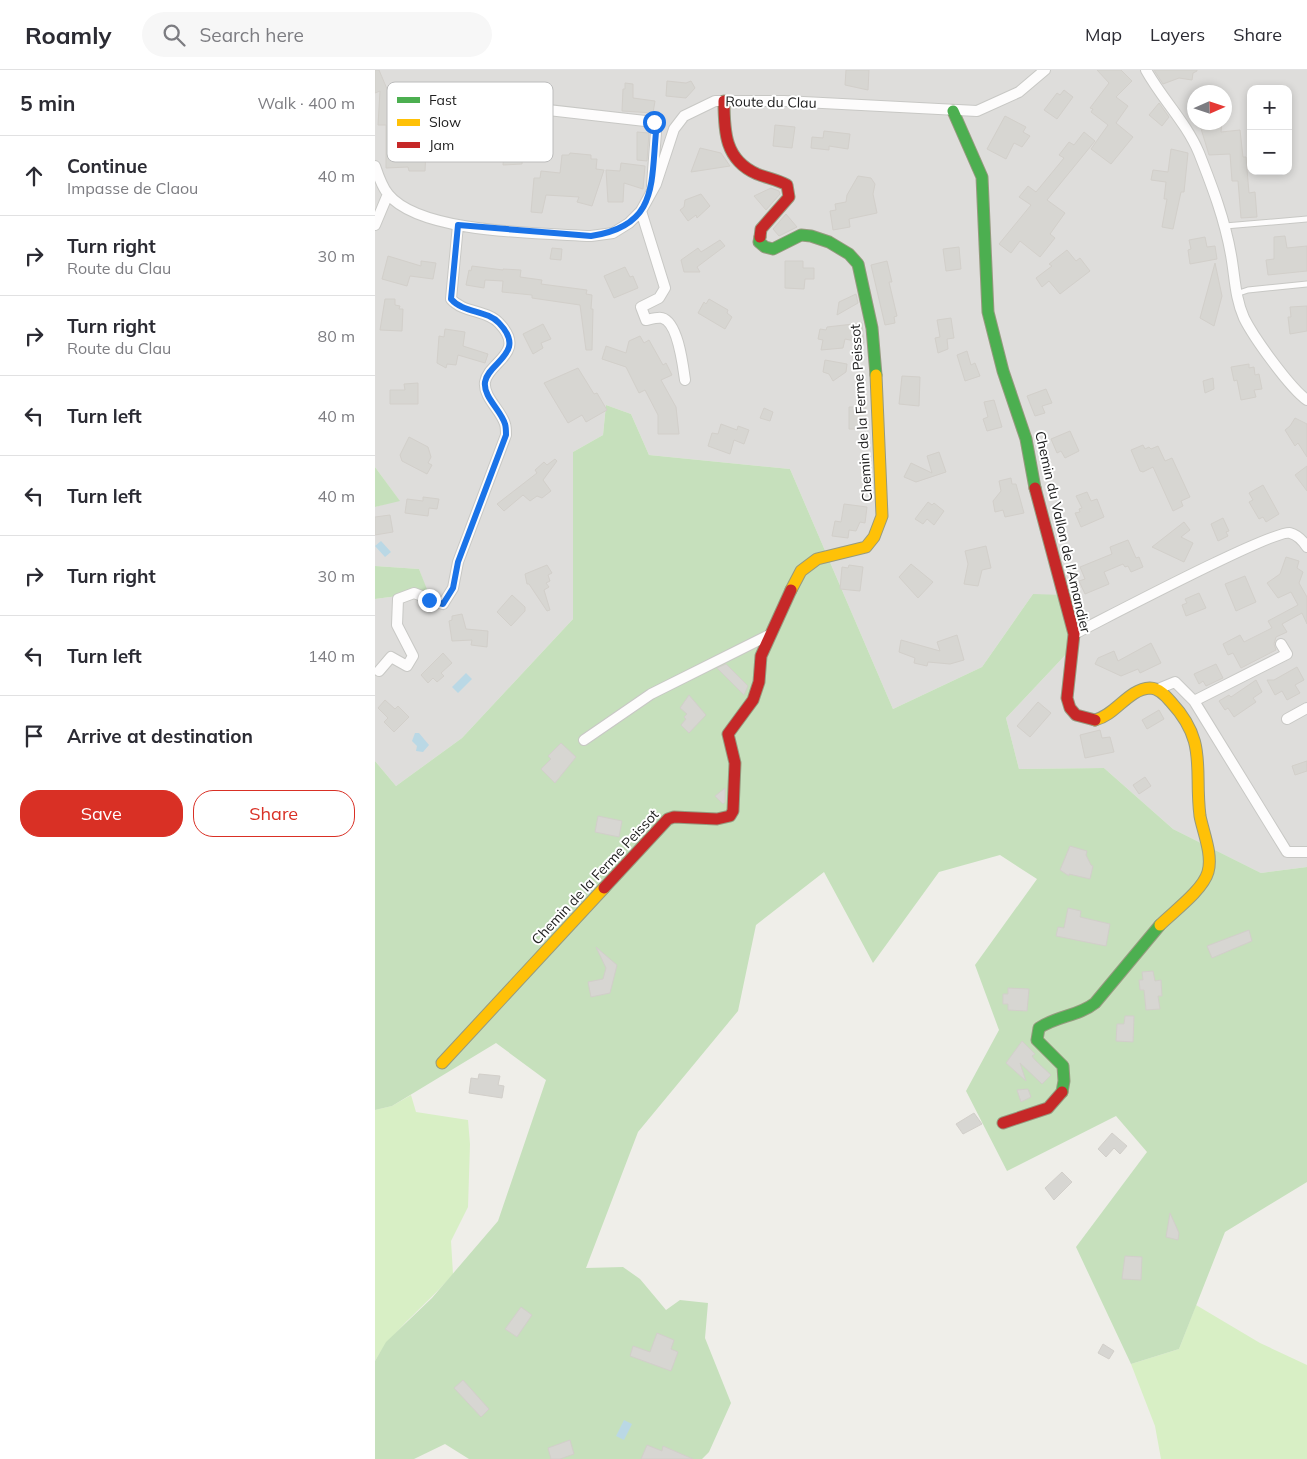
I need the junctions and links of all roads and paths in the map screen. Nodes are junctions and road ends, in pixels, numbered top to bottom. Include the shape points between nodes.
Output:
1 (1045, 70) edge
2 (1145, 70) edge
3 (724, 101) junction
4 (553, 111) edge
5 (953, 111) junction
6 (375, 166) edge
7 (651, 193) junction
8 (388, 194) junction
9 (641, 211) junction
10 (1307, 219) edge
11 (375, 225) edge
12 (458, 225) junction
13 (1224, 226) junction
14 (1307, 284) edge
15 (1236, 294) junction
16 (685, 380) dead end
17 (1307, 400) edge
18 (1307, 547) edge
19 (771, 634) junction
20 (1074, 634) junction
21 (1281, 644) dead end
22 (379, 671) dead end
23 (1158, 689) junction
24 (1194, 701) junction
25 (1307, 708) edge
26 (1287, 719) dead end
27 (584, 740) dead end
28 (1307, 852) edge
29 (442, 1063) dead end
30 (1003, 1123) dead end

1 - 5 street, Route du Clau via 1019,92 977,111
2 - 13 street via 1188,129
3 - 5 street, Route du Clau via 784,101
3 - 7 street, Route du Clau via 715,101 684,116 674,129
3 - 19 street, Chemin de la Ferme Peissot via 724,136 728,150 742,165 787,186 789,197 761,229 759,242 773,249 801,235 811,236 849,254 858,264 872,328 882,516 866,547 817,560 801,571
4 - 7 street via 654,122
5 - 20 street, Chemin du Vallon de l'Amandier via 982,177 987,312 1026,439
6 - 8 street, Route du Clau
7 - 9 street, Route du Clau
8 - 11 street
8 - 12 street, Route du Clau via 409,212
9 - 12 street, Route du Clau via 613,233 591,236
9 - 16 street via 665,288 659,298 641,307 646,320 663,318 672,324
10 - 13 lane
12 - 22 street via 451,299 456,305 495,319 507,336 507,355 490,371 485,382 488,394 505,423 506,435 458,562 453,588 443,604 415,592 398,599 397,625 413,656 407,666 391,657
13 - 15 street
14 - 15 lane
15 - 17 street via 1245,319 1282,374
18 - 20 street via 1300,537 1289,532 1276,534
19 - 27 street via 651,694
19 - 29 street, Chemin de la Ferme Peissot via 761,656 759,682 753,700 728,734 735,763 733,812 717,820 668,819
20 - 23 street, Chemin du Vallon de l'Amandier via 1067,698 1075,715 1091,721 1100,720 1141,689
21 - 24 street via 1287,654
23 - 24 street via 1175,682
23 - 30 street via 1170,698 1189,725 1195,740 1208,872 1205,880 1143,943 1102,996 1090,1007 1057,1016 1039,1028 1037,1040 1063,1066 1063,1088 1055,1103 1045,1111
24 - 28 street via 1287,852
25 - 26 street

